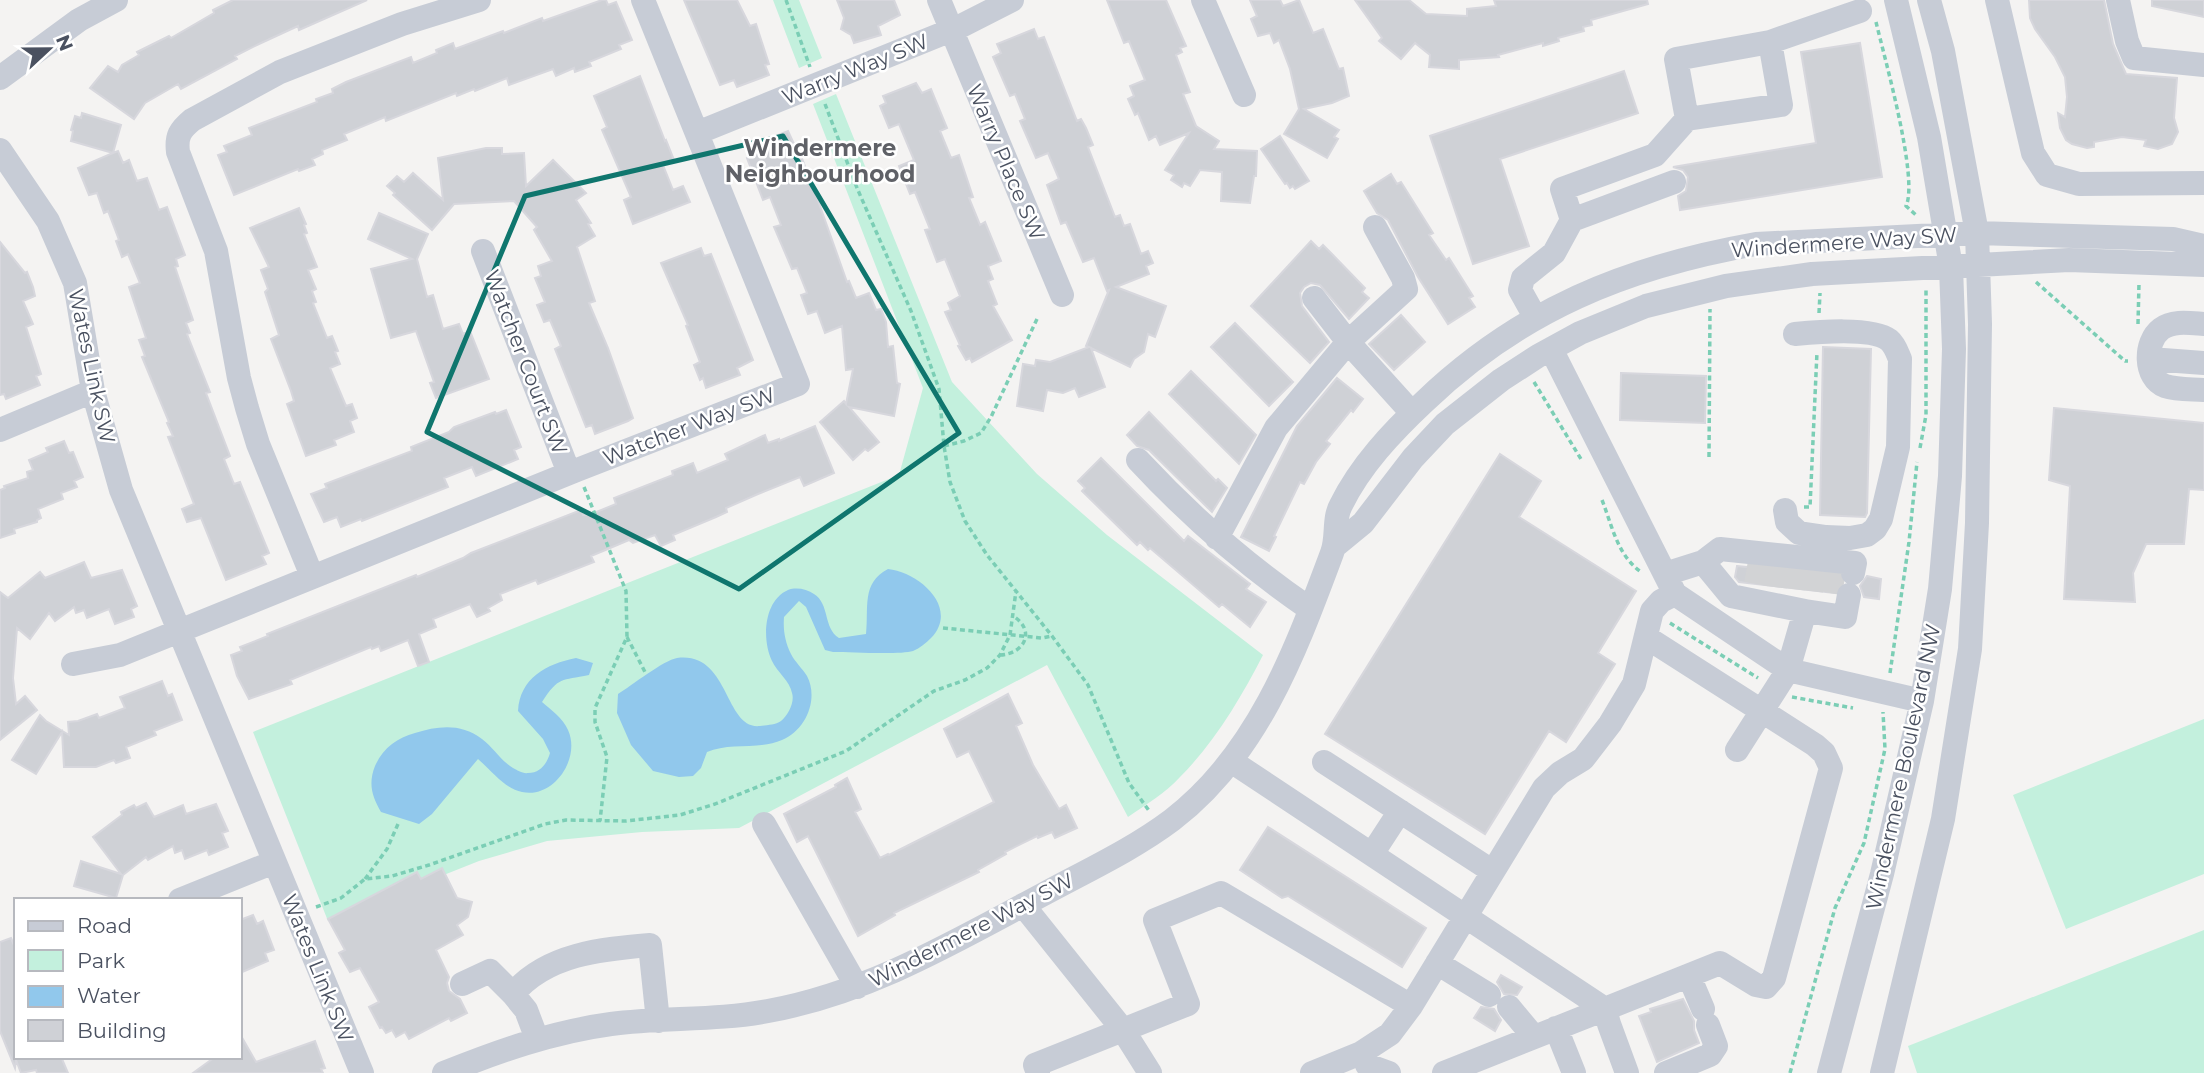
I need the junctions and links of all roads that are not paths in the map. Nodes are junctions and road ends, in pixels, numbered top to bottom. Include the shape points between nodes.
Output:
1 (116, 0) edge
2 (479, 0) edge
3 (643, 0) edge
4 (939, 0) edge
5 (1012, 0) edge
6 (1203, 0) edge
7 (1896, 0) edge
8 (1929, 0) edge
9 (1997, 0) edge
10 (2118, 0) edge
11 (1868, 16) road end
12 (951, 30) junction
13 (1770, 42) junction
14 (2204, 65) edge
15 (0, 78) edge
16 (1244, 95) dead end
17 (1687, 119) junction
18 (697, 133) junction
19 (0, 150) edge
20 (1674, 182) dead end
21 (2204, 183) edge
22 (1572, 220) junction
23 (1375, 228) dead end
24 (1977, 233) junction
25 (1945, 234) junction
26 (2204, 246) edge
27 (483, 251) dead end
28 (2204, 265) edge
29 (1979, 266) junction
30 (1951, 267) junction
31 (1062, 295) dead end
32 (1314, 298) dead end
33 (1535, 317) junction
34 (2204, 324) edge
35 (1807, 332) road end
36 (1348, 342) junction
37 (1551, 349) junction
38 (2143, 361) junction
39 (2204, 363) edge
40 (2204, 390) edge
41 (93, 391) junction
42 (1412, 413) junction
43 (0, 430) edge
44 (1138, 460) dead end
45 (573, 471) junction
46 (1792, 509) road end
47 (1217, 538) junction
48 (1335, 547) junction
49 (1703, 562) junction
50 (312, 576) junction
51 (1800, 582) junction
52 (1670, 584) junction
53 (1310, 608) junction
54 (180, 631) junction
55 (1646, 636) junction
56 (73, 664) dead end
57 (1788, 670) junction
58 (1922, 701) junction
59 (1761, 710) junction
60 (1737, 750) dead end
61 (1231, 761) junction
62 (1324, 762) dead end
63 (1400, 811) junction
64 (764, 824) dead end
65 (1372, 854) junction
66 (274, 862) junction
67 (1492, 871) junction
68 (185, 898) edge
69 (1023, 905) junction
70 (1465, 915) junction
71 (1437, 963) junction
72 (1689, 976) junction
73 (462, 984) dead end
74 (857, 987) junction
75 (513, 994) junction
76 (1411, 1006) junction
77 (1605, 1009) junction
78 (658, 1021) junction
79 (1122, 1030) junction
80 (1545, 1033) junction
81 (537, 1039) junction
82 (1370, 1066) edge
83 (1450, 1072) edge
84 (362, 1073) edge
85 (444, 1073) edge
86 (1038, 1073) edge
87 (1150, 1073) edge
88 (1312, 1073) edge
89 (1574, 1073) edge
90 (1627, 1073) edge
91 (1666, 1073) edge
92 (1829, 1073) edge
93 (1882, 1073) edge

1 - 15 street via 79,20
2 - 50 street via 402,24 280,72 192,120 180,129 176,140 216,251 239,378 258,444
3 - 18 street, Watcher Way SW
4 - 12 street, Warry Place SW
5 - 12 street, Warry Way SW
6 - 16 street
7 - 25 street, Windermere Boulevard NW
8 - 24 street, Windermere Boulevard NW via 1944,51
9 - 21 street via 2033,153 2047,175 2079,184
10 - 14 street via 2134,58
11 - 13 street
12 - 18 street, Warry Way SW
12 - 31 street, Warry Place SW
13 - 17 street via 1676,59
13 - 17 street via 1781,105
17 - 22 street via 1655,155 1562,189
18 - 45 street, Watcher Way SW via 798,384
19 - 41 street, Wates Link SW via 48,221 66,260 80,303
20 - 22 street
22 - 33 street via 1554,253 1523,278 1520,290
23 - 36 street via 1406,289
24 - 25 street, Windermere Way SW
24 - 26 street, Windermere Way SW via 2173,239
24 - 29 street, Windermere Boulevard NW
25 - 30 street, Windermere Boulevard NW
25 - 33 street, Windermere Way SW via 1721,250 1650,269
27 - 45 street, Watcher Court SW
28 - 29 street, Windermere Way SW via 2069,260
29 - 30 street, Windermere Way SW
29 - 93 street, Windermere Boulevard NW via 1977,523 1970,649 1943,819
30 - 37 street, Windermere Way SW via 1821,273 1710,290 1646,306
30 - 58 street, Windermere Boulevard NW via 1950,476 1940,589
32 - 36 street
33 - 42 street, Windermere Way SW via 1456,371
34 - 38 street via 2177,323 2160,329
35 - 46 street via 1876,334 1895,347 1900,359 1898,447 1881,519 1867,535 1799,533 1787,522
36 - 42 street
36 - 47 street via 1276,428
37 - 48 street, Windermere Way SW via 1501,380 1445,424 1363,523
37 - 52 street
38 - 39 street
38 - 40 street via 2164,385
41 - 43 street
41 - 54 street, Wates Link SW via 121,490
42 - 48 street, Windermere Way SW via 1376,453 1338,508
44 - 47 street
45 - 50 street, Watcher Way SW
47 - 53 street
48 - 53 street, Windermere Way SW
49 - 51 street via 1720,549
49 - 51 street via 1731,596
49 - 52 street
50 - 54 street, Watcher Way SW
51 - 57 street
52 - 55 street via 1652,611
52 - 57 street
53 - 61 street, Windermere Way SW via 1286,669
54 - 56 street via 120,655
54 - 66 street, Wates Link SW
55 - 59 street
55 - 67 street via 1634,684 1610,724 1583,759 1544,788
57 - 58 street
57 - 59 street
58 - 92 street, Windermere Boulevard NW
59 - 60 street
59 - 72 street via 1825,753 1831,768 1828,780 1774,978 1766,987 1756,985 1720,963
61 - 65 street
61 - 69 street, Windermere Way SW via 1195,800 1161,827
62 - 63 street
63 - 65 street
63 - 67 street
64 - 74 street
65 - 70 street
66 - 68 street
66 - 84 street, Wates Link SW
67 - 70 street
69 - 74 street, Windermere Way SW via 933,954
69 - 79 street
70 - 71 street
70 - 77 street
71 - 76 street
71 - 80 street
72 - 77 street
72 - 91 street via 1716,1046 1710,1055
73 - 75 street via 490,971
74 - 78 street, Windermere Way SW via 768,1011
75 - 78 street via 523,982 556,962 602,949 650,945
75 - 81 street via 526,1010
76 - 79 street via 1221,893 1154,920 1188,1004
76 - 82 street
77 - 80 street
77 - 90 street
78 - 81 street, Windermere Way SW via 615,1023
79 - 86 street via 1035,1065
79 - 87 street
80 - 83 street
80 - 89 street
81 - 85 street, Windermere Way SW
82 - 88 street

